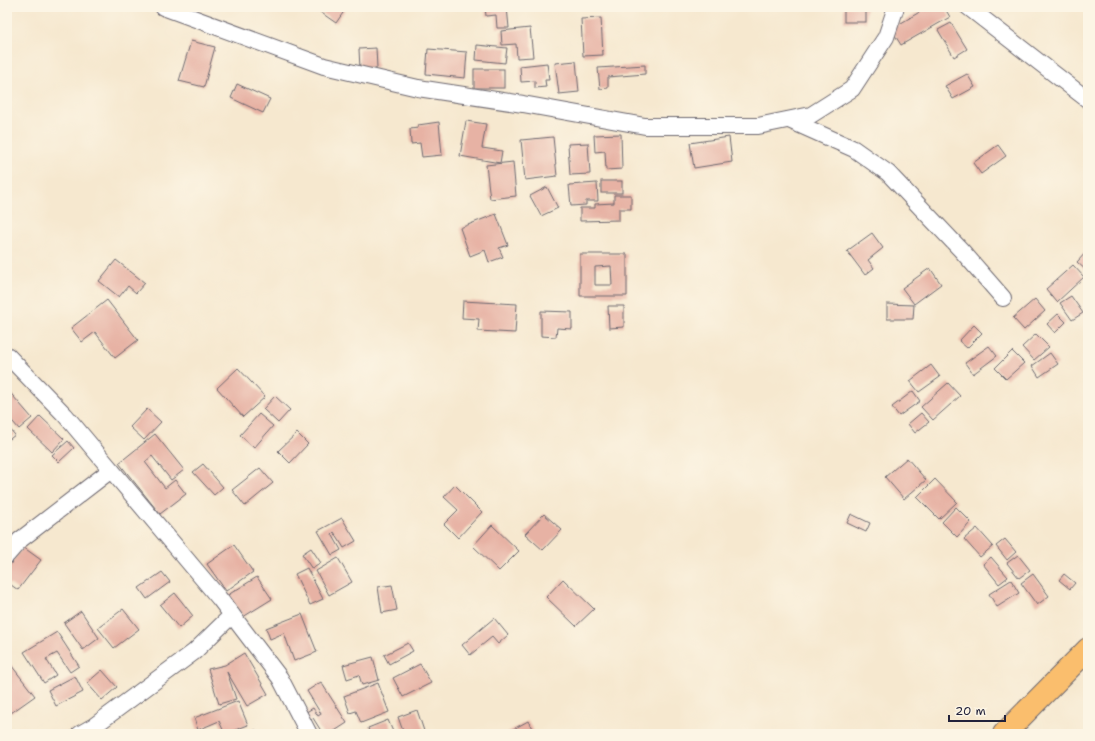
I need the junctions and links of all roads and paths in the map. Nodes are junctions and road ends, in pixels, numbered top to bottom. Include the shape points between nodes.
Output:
1 (163, 7) edge
2 (896, 7) edge
3 (968, 7) edge
4 (1088, 100) edge
5 (789, 120) junction
6 (1003, 298) dead end
7 (7, 355) edge
8 (111, 470) junction
9 (7, 554) edge
10 (232, 615) junction
11 (1088, 649) edge
12 (80, 734) edge
13 (309, 734) edge
14 (1005, 734) edge

1 - 5 street via 324,66 418,88 645,126 758,126
2 - 5 street via 886,37 852,89 810,115
3 - 4 street
5 - 6 street via 854,149 888,173
7 - 8 street via 65,415
8 - 9 street via 20,540
8 - 10 street
10 - 12 street via 194,652
10 - 13 street via 280,678
11 - 14 highway

